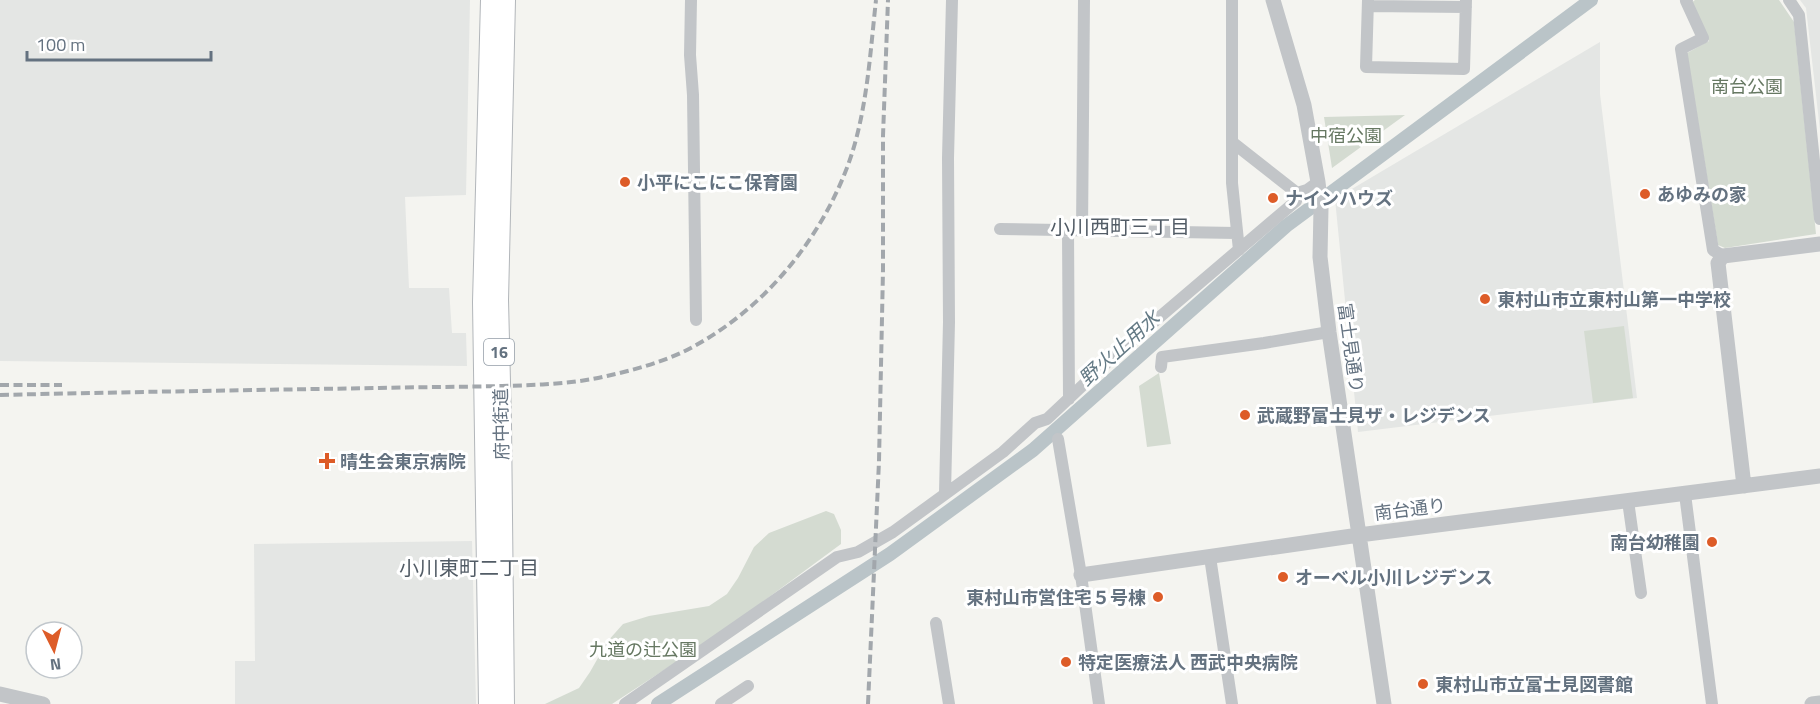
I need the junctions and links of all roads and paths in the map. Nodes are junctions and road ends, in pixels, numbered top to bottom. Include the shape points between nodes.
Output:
1 (491, 0) edge
2 (506, 0) edge
3 (691, 0) edge
4 (952, 0) edge
5 (1084, 0) edge
6 (1232, 0) edge
7 (1273, 0) edge
8 (1687, 0) edge
9 (1789, 0) edge
10 (1368, 3) edge
11 (1466, 4) edge
12 (1232, 142) junction
13 (1318, 186) junction
14 (1297, 193) junction
15 (1820, 219) edge
16 (1000, 229) dead end
17 (1068, 231) junction
18 (1082, 231) junction
19 (1236, 233) junction
20 (1820, 244) edge
21 (1239, 250) junction
22 (1723, 256) junction
23 (696, 320) dead end
24 (1329, 332) junction
25 (1161, 367) dead end
26 (1069, 399) junction
27 (1058, 439) dead end
28 (1820, 476) edge
29 (1744, 486) junction
30 (945, 494) junction
31 (1684, 494) junction
32 (1628, 501) junction
33 (1359, 535) junction
34 (1210, 557) junction
35 (1081, 575) junction
36 (1641, 593) dead end
37 (936, 623) dead end
38 (748, 686) dead end
39 (0, 694) edge
40 (1820, 703) edge
41 (43, 704) edge
42 (489, 704) edge
43 (504, 704) edge
44 (625, 704) edge
45 (721, 704) edge
46 (949, 704) edge
47 (1099, 704) edge
48 (1232, 704) edge
49 (1384, 704) edge
50 (1712, 704) edge
51 (1812, 704) edge

1 - 42 main road, 府中街道 / 16 via 483,302
2 - 43 main road, 府中街道 / 16 via 498,300
3 - 23 street
4 - 30 street
5 - 18 street
6 - 12 street
7 - 13 street, 富士見通り via 1304,105
8 - 22 street via 1703,38 1681,49 1713,250
9 - 15 street via 1799,15
10 - 11 street
10 - 11 street via 1366,67 1453,69 1464,69
12 - 14 street
12 - 19 street
13 - 14 street
13 - 24 street, 富士見通り via 1320,257
14 - 21 street via 1296,201
16 - 17 street
17 - 18 street
17 - 26 street
18 - 19 street
19 - 21 street
20 - 22 street
21 - 26 street
22 - 29 street via 1718,263
24 - 25 street via 1162,357
24 - 33 street, 富士見通り
26 - 30 street
27 - 35 street
28 - 29 street, 南台通り
29 - 31 street, 南台通り
30 - 44 street via 893,532 858,552 837,557
31 - 32 street, 南台通り
31 - 50 street
32 - 33 street, 南台通り
32 - 36 street
33 - 34 street, 南台通り
33 - 49 street, 富士見通り
34 - 35 street, 南台通り
34 - 48 street
35 - 47 street
37 - 46 street
38 - 45 street
39 - 41 street
40 - 51 street

